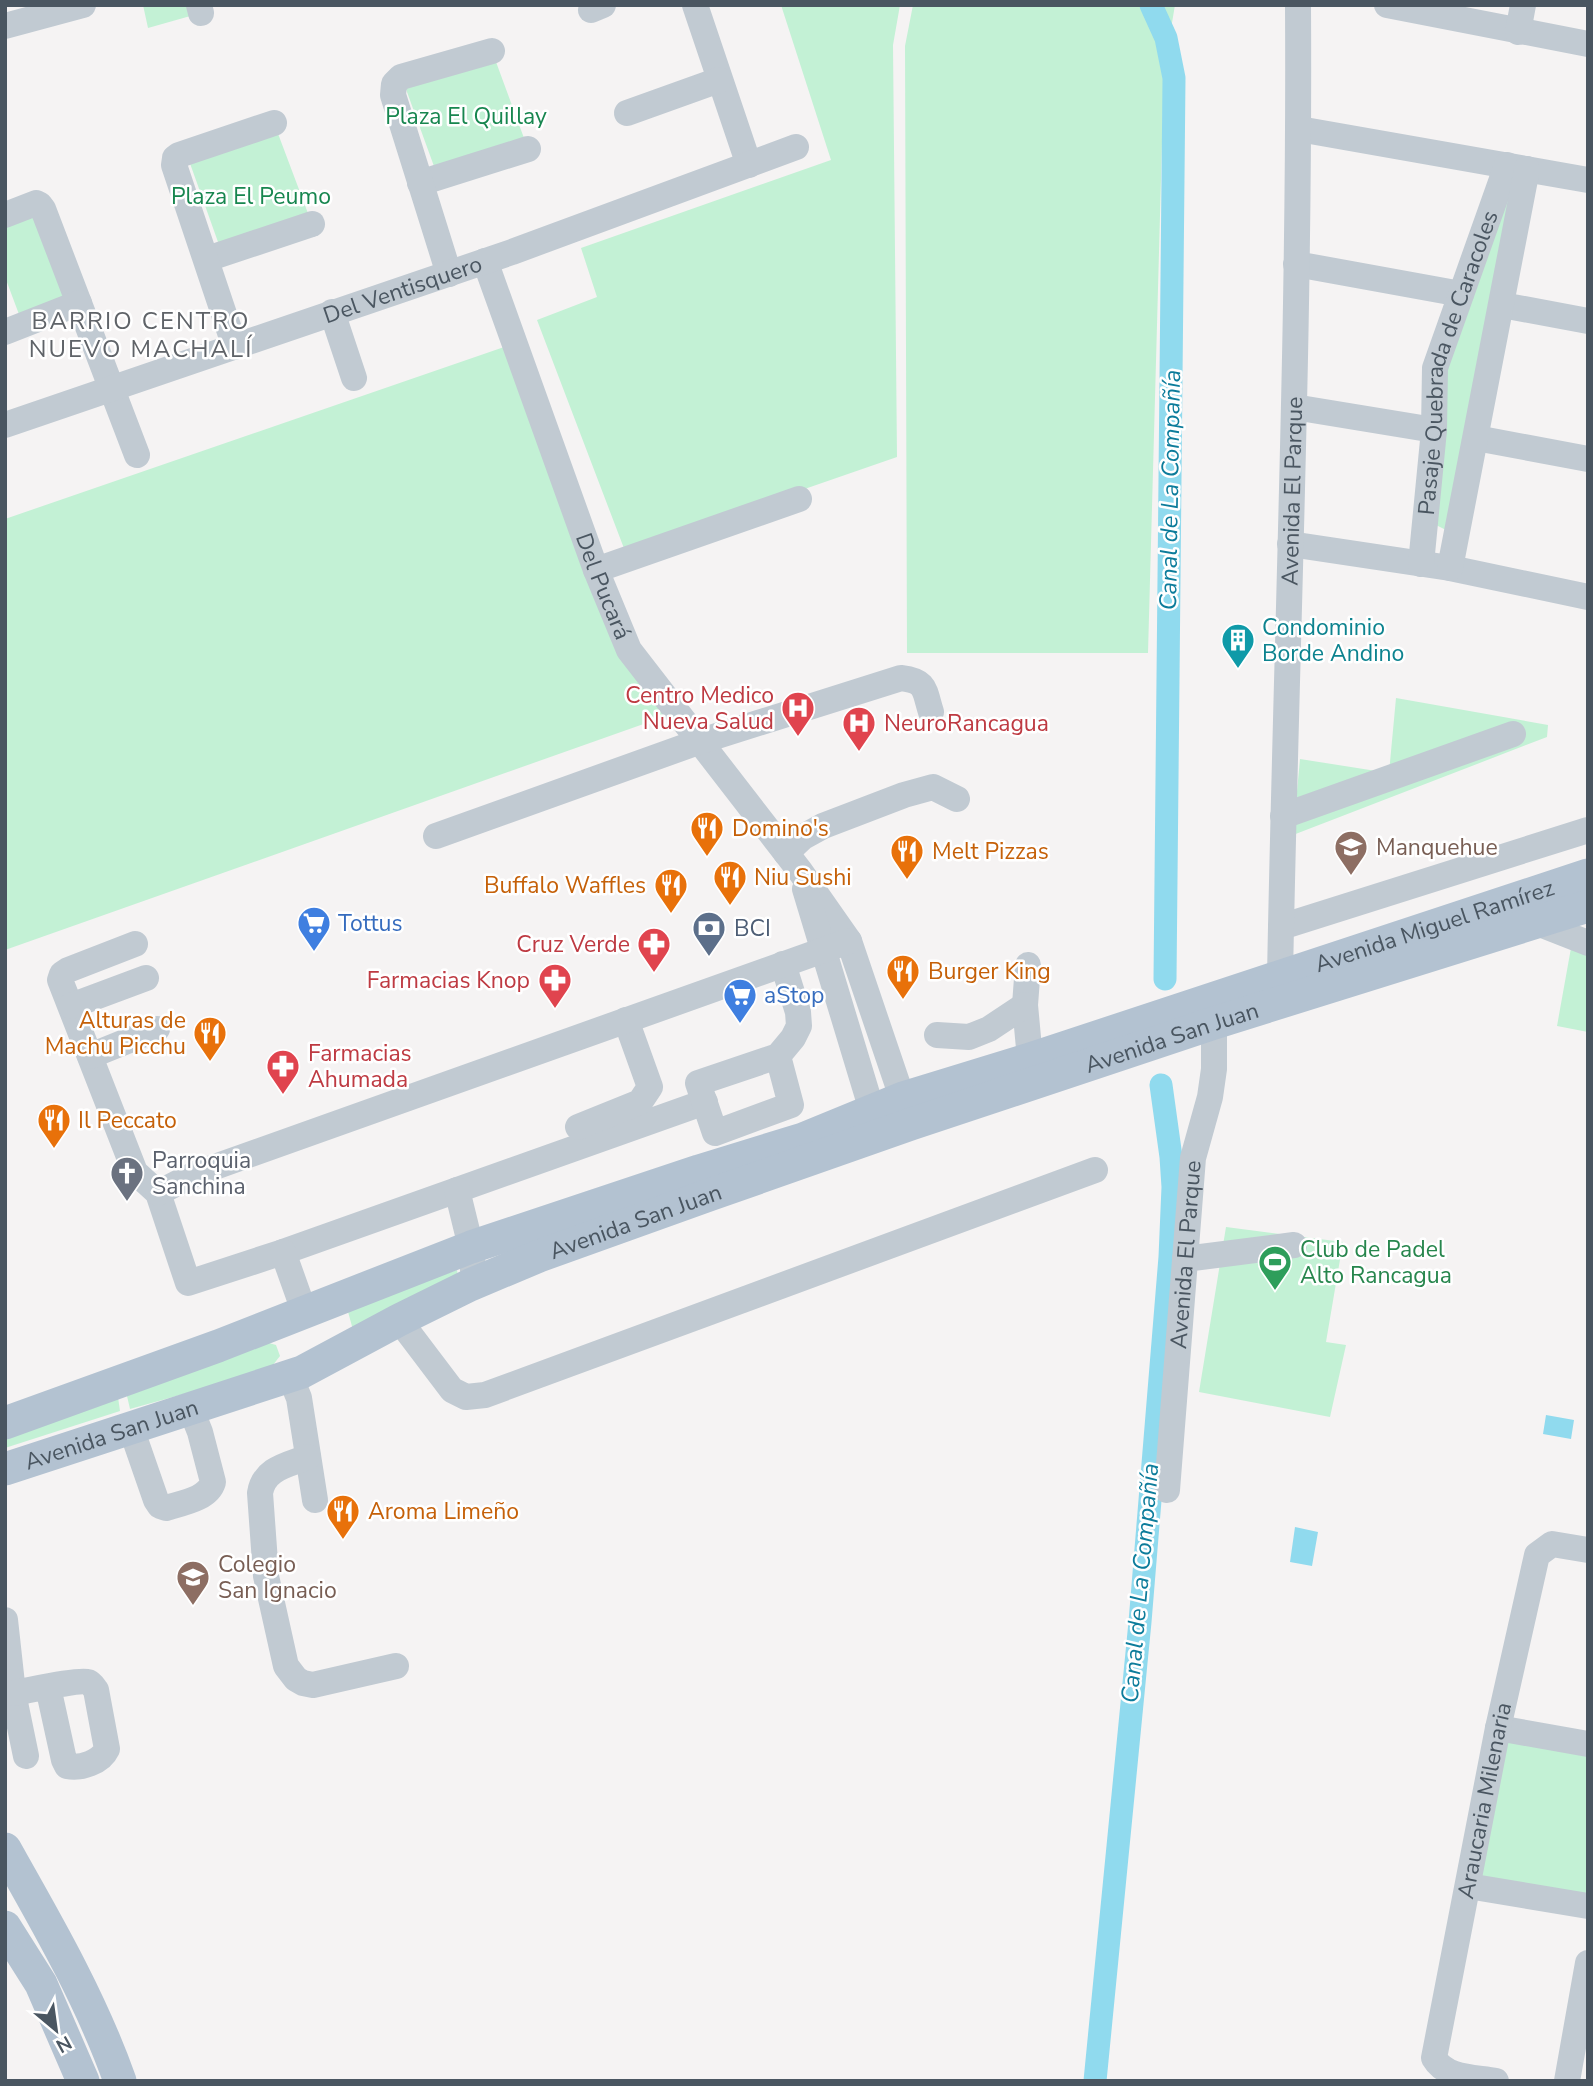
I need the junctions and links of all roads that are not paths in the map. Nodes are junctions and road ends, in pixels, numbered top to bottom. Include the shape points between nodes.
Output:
1 (83, 5) edge
2 (695, 5) edge
3 (1298, 5) edge
4 (1523, 5) edge
5 (1400, 6) edge
6 (5, 26) edge
7 (1518, 32) junction
8 (1588, 44) edge
9 (492, 51) dead end
10 (719, 80) junction
11 (627, 113) dead end
12 (274, 123) dead end
13 (1299, 129) junction
14 (796, 147) dead end
15 (528, 149) dead end
16 (749, 165) junction
17 (1517, 167) junction
18 (1588, 180) edge
19 (420, 183) junction
20 (5, 215) edge
21 (312, 224) dead end
22 (207, 259) junction
23 (485, 261) junction
24 (1296, 264) junction
25 (449, 274) junction
26 (1461, 294) junction
27 (79, 303) junction
28 (1502, 305) junction
29 (332, 312) junction
30 (1588, 321) edge
31 (5, 332) edge
32 (235, 347) junction
33 (354, 378) dead end
34 (112, 388) junction
35 (1294, 407) junction
36 (5, 425) edge
37 (1434, 430) junction
38 (1476, 438) junction
39 (137, 455) dead end
40 (1588, 459) edge
41 (799, 499) dead end
42 (1290, 544) junction
43 (1421, 564) junction
44 (1450, 568) junction
45 (596, 570) junction
46 (1588, 597) edge
47 (931, 712) dead end
48 (1513, 734) dead end
49 (701, 741) junction
50 (957, 799) dead end
51 (1283, 816) junction
52 (1588, 830) edge
53 (436, 836) dead end
54 (793, 862) junction
55 (1588, 862) edge
56 (1588, 875) edge
57 (1502, 903) junction
58 (1588, 906) edge
59 (1537, 923) junction
60 (1281, 927) junction
61 (849, 941) junction
62 (1588, 943) edge
63 (135, 944) dead end
64 (822, 950) junction
65 (783, 964) junction
66 (1028, 965) dead end
67 (146, 978) dead end
68 (1279, 990) junction
69 (1025, 1005) junction
70 (71, 1006) junction
71 (626, 1020) junction
72 (1214, 1023) junction
73 (157, 1029) dead end
74 (937, 1035) dead end
75 (90, 1056) junction
76 (778, 1056) junction
77 (1030, 1059) junction
78 (705, 1102) junction
79 (791, 1105) junction
80 (907, 1111) junction
81 (876, 1123) junction
82 (578, 1127) dead end
83 (715, 1133) junction
84 (803, 1139) junction
85 (1095, 1170) dead end
86 (699, 1171) junction
87 (457, 1190) junction
88 (158, 1193) junction
89 (1294, 1245) dead end
90 (471, 1247) junction
91 (283, 1252) junction
92 (1185, 1259) junction
93 (470, 1285) junction
94 (304, 1311) junction
95 (399, 1320) junction
96 (231, 1340) junction
97 (290, 1376) junction
98 (232, 1396) junction
99 (190, 1407) junction
100 (5, 1423) edge
101 (131, 1428) junction
102 (308, 1457) junction
103 (5, 1469) edge
104 (1167, 1490) dead end
105 (314, 1500) dead end
106 (1588, 1550) edge
107 (5, 1620) edge
108 (396, 1666) dead end
109 (48, 1687) dead end
110 (13, 1693) junction
111 (1498, 1728) junction
112 (1588, 1744) edge
113 (26, 1756) dead end
114 (5, 1849) edge
115 (1468, 1886) junction
116 (1588, 1906) edge
117 (5, 1927) edge
118 (1588, 1963) edge
119 (83, 2081) edge
120 (120, 2081) edge
121 (1496, 2081) edge
122 (1567, 2081) edge

1 - 6 street
2 - 10 street
3 - 13 street, Avenida El Parque
4 - 7 street
5 - 7 street
7 - 8 street
9 - 19 street via 401,77 394,84 393,95
10 - 11 street
10 - 16 street
12 - 22 street via 175,158
13 - 17 street
13 - 24 street, Avenida El Parque
14 - 16 street, Del Ventisquero
15 - 19 street
16 - 23 street, Del Ventisquero
17 - 18 street
17 - 26 street, Pasaje Quebrada de Caracoles
17 - 28 street, Pasaje Quebrada de Caracoles
19 - 25 street
20 - 27 street via 40,205
21 - 22 street
22 - 32 street
23 - 25 street, Del Ventisquero
23 - 45 street, Del Pucará
24 - 26 street
24 - 35 street, Avenida El Parque
25 - 29 street, Del Ventisquero
26 - 37 street, Pasaje Quebrada de Caracoles via 1435,368
27 - 31 street
27 - 34 street
28 - 30 street
28 - 38 street, Pasaje Quebrada de Caracoles
29 - 32 street, Del Ventisquero
29 - 33 street
32 - 34 street, Del Ventisquero
34 - 36 street, Del Ventisquero
34 - 39 street
35 - 37 street
35 - 42 street, Avenida El Parque
37 - 43 street, Pasaje Quebrada de Caracoles
38 - 40 street
38 - 44 street, Pasaje Quebrada de Caracoles
41 - 45 street
42 - 43 street
42 - 51 street, Avenida El Parque
43 - 44 street
44 - 46 street
45 - 49 street, Del Pucará via 629,650
47 - 49 street via 922,684 901,678
48 - 51 street
49 - 53 street
49 - 54 street, Del Pucará
50 - 54 street via 933,788 823,826 803,837
51 - 60 street, Avenida El Parque
52 - 60 street
54 - 61 street, Del Pucará
54 - 64 street, Del Pucará
55 - 57 main road
56 - 57 main road, Avenida Miguel Ramírez
57 - 68 main road, Avenida Miguel Ramírez
58 - 59 main road, Avenida Miguel Ramírez
59 - 62 street
59 - 68 main road, Avenida Miguel Ramírez
60 - 68 street, Avenida El Parque
61 - 64 street
61 - 80 street, Del Pucará
63 - 70 street via 62,974
64 - 65 street
64 - 81 street, Del Pucará
65 - 71 street
65 - 76 street via 799,1026
66 - 69 street
67 - 70 street
68 - 72 main road, Avenida San Juan
68 - 77 main road, Avenida San Juan
69 - 74 street via 970,1037
69 - 77 street
70 - 75 street
71 - 82 street via 650,1087 640,1102
71 - 88 street via 195,1174
72 - 80 main road, Avenida San Juan
72 - 92 street, Avenida El Parque via 1214,1069 1193,1158
73 - 75 street
75 - 88 street via 135,1172
76 - 78 street via 698,1083
76 - 79 street
77 - 80 main road, Avenida San Juan
78 - 83 street
78 - 87 street
79 - 83 street
79 - 84 street
80 - 81 main road, Avenida San Juan
81 - 84 main road, Avenida San Juan
81 - 93 main road, Avenida San Juan
83 - 86 street
84 - 86 main road, Avenida San Juan
85 - 95 street via 485,1395 466,1397 453,1390
86 - 90 main road, Avenida San Juan
87 - 90 street
87 - 91 street
88 - 91 street via 188,1283
89 - 92 street
90 - 93 street via 474,1281
90 - 94 main road, Avenida San Juan
91 - 94 street
92 - 104 street, Avenida El Parque
93 - 95 main road, Avenida San Juan
94 - 96 main road, Avenida San Juan
95 - 97 main road, Avenida San Juan
96 - 98 main road via 242,1381
96 - 100 main road, Avenida San Juan
97 - 98 main road, Avenida San Juan
97 - 102 street via 299,1398
98 - 99 main road, Avenida San Juan
99 - 101 main road, Avenida San Juan
99 - 101 street via 201,1432 211,1488 166,1508 156,1500
101 - 103 main road, Avenida San Juan
102 - 105 street
102 - 108 street via 278,1468 261,1483 266,1576 286,1666 296,1679 313,1685
106 - 111 street, Araucaria Milenaria via 1552,1544 1537,1555
107 - 110 street
109 - 110 street
110 - 113 street
111 - 112 street
111 - 115 street, Araucaria Milenaria
114 - 120 main road via 84,1993
115 - 116 street
115 - 121 street, Araucaria Milenaria via 1434,2058 1449,2073
117 - 119 main road via 41,1984
118 - 122 street

